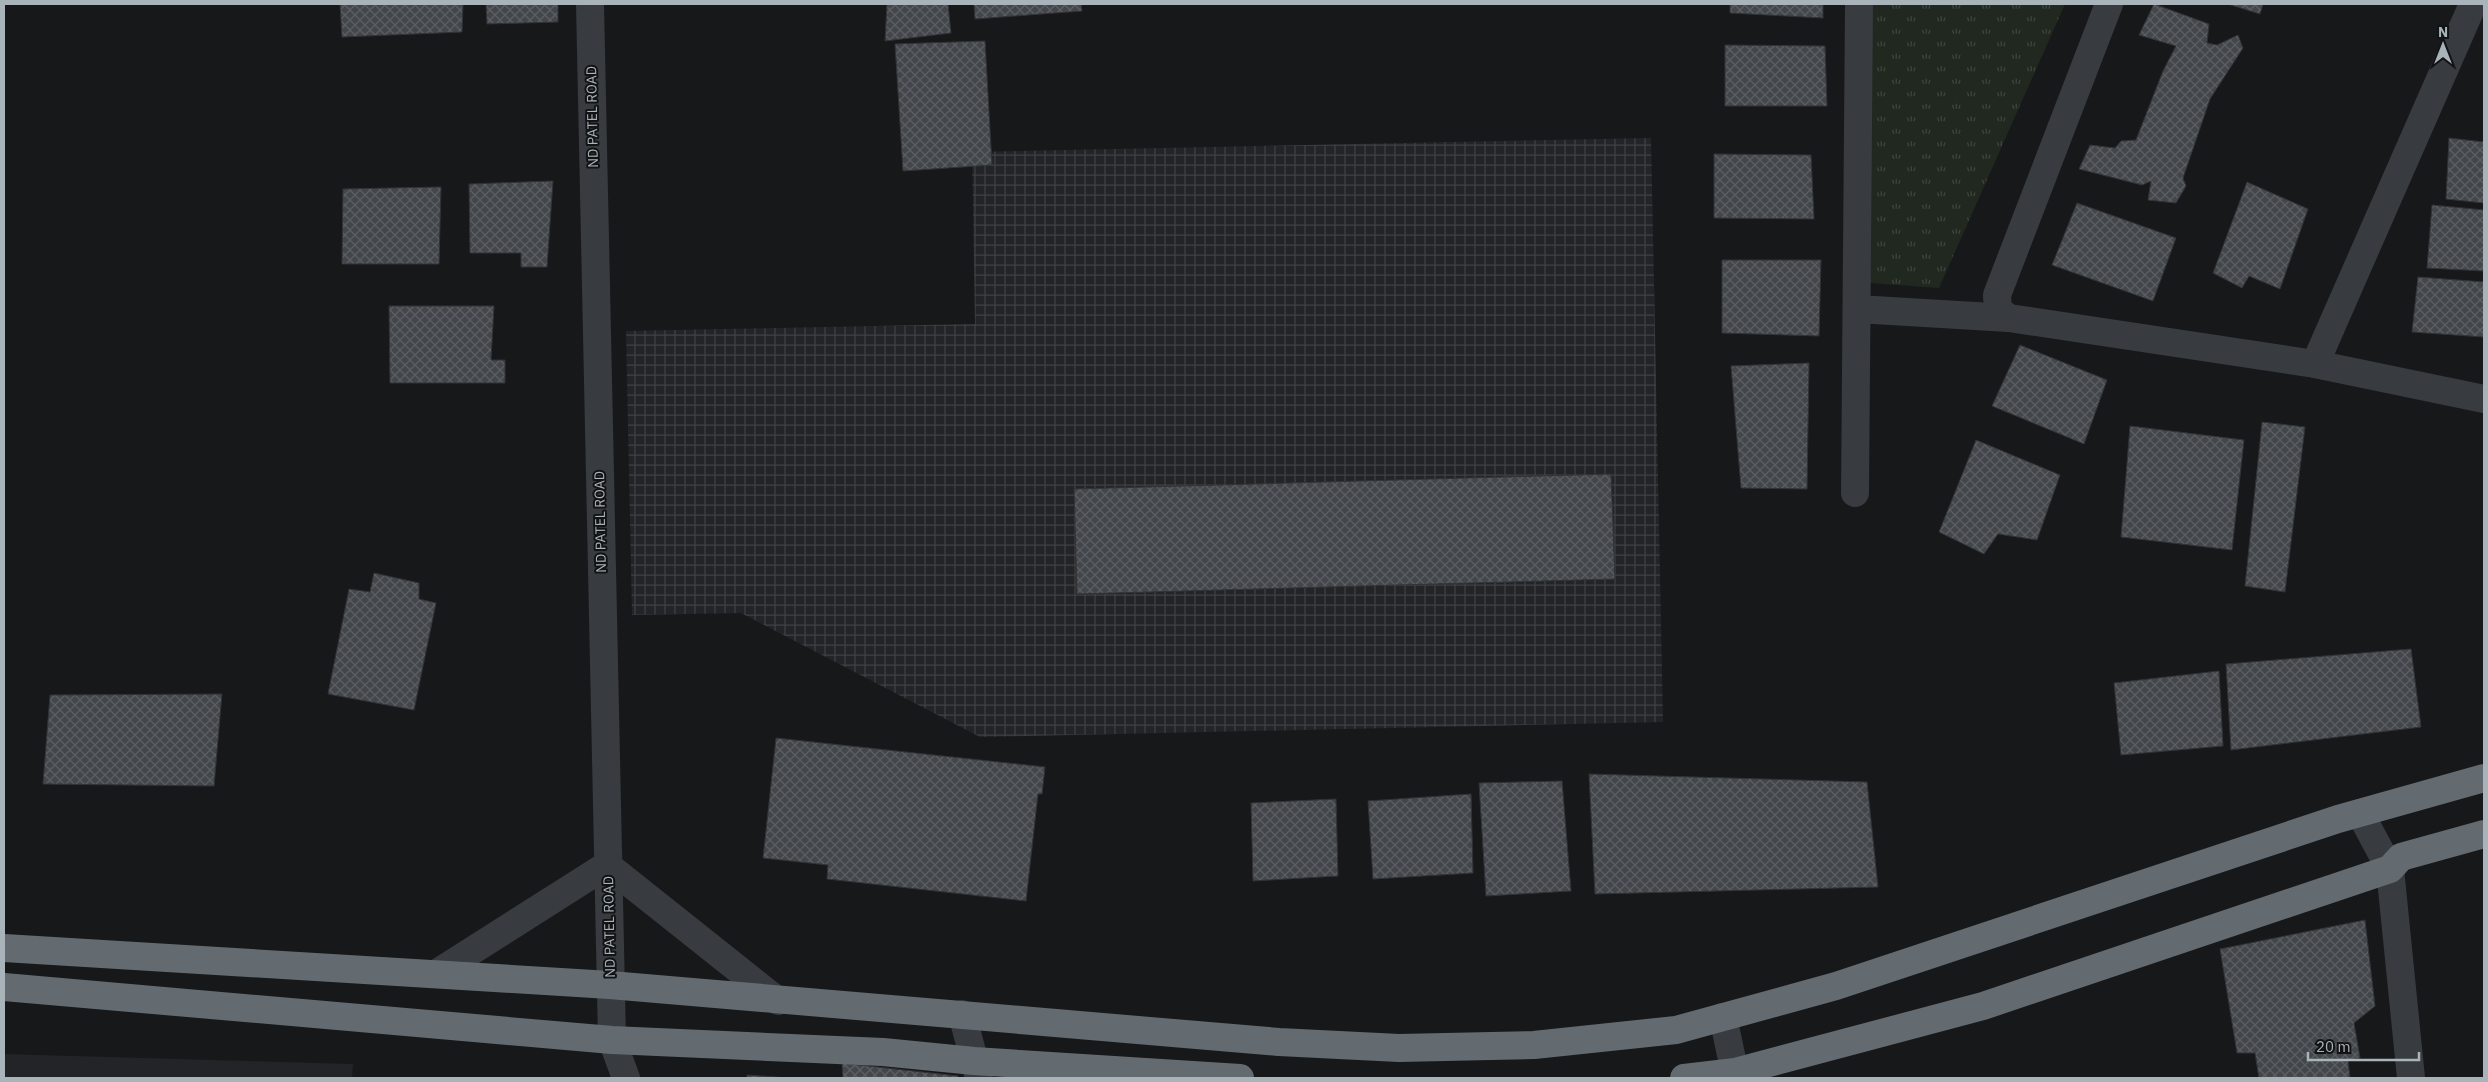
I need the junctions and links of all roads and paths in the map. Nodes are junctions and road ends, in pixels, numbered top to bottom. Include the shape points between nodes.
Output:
1 (590, 4) edge
2 (1859, 4) edge
3 (2109, 4) edge
4 (2473, 4) edge
5 (1857, 309) junction
6 (2009, 318) junction
7 (2315, 364) junction
8 (2484, 399) edge
9 (1855, 492) dead end
10 (2484, 778) edge
11 (2360, 813) junction
12 (2484, 834) edge
13 (607, 865) junction
14 (2390, 869) junction
15 (4, 948) edge
16 (437, 973) junction
17 (610, 985) junction
18 (4, 987) edge
19 (778, 1001) junction
20 (962, 1014) junction
21 (1723, 1017) junction
22 (612, 1040) junction
23 (976, 1070) edge
24 (1735, 1075) edge
25 (626, 1078) edge
26 (1240, 1078) edge
27 (1684, 1078) edge
28 (2411, 1078) edge

1 - 13 street, ND PATEL ROAD
2 - 5 street
3 - 6 street via 1997,295 1998,310
4 - 7 street
5 - 6 street
5 - 9 street
6 - 7 street
7 - 8 street
10 - 11 highway
11 - 14 street
11 - 21 highway via 1845,983
12 - 14 highway via 2401,857
13 - 16 street
13 - 17 street, ND PATEL ROAD
13 - 19 street
14 - 24 highway via 1983,1006
14 - 28 street
15 - 16 highway
16 - 17 highway
17 - 19 highway
17 - 22 street, ND PATEL ROAD
18 - 22 highway
19 - 20 highway
20 - 21 highway via 1279,1042 1399,1048 1534,1046 1676,1030
20 - 23 street
21 - 24 street
22 - 23 highway via 883,1052
22 - 25 street, ND PATEL ROAD
23 - 26 highway
24 - 27 highway

